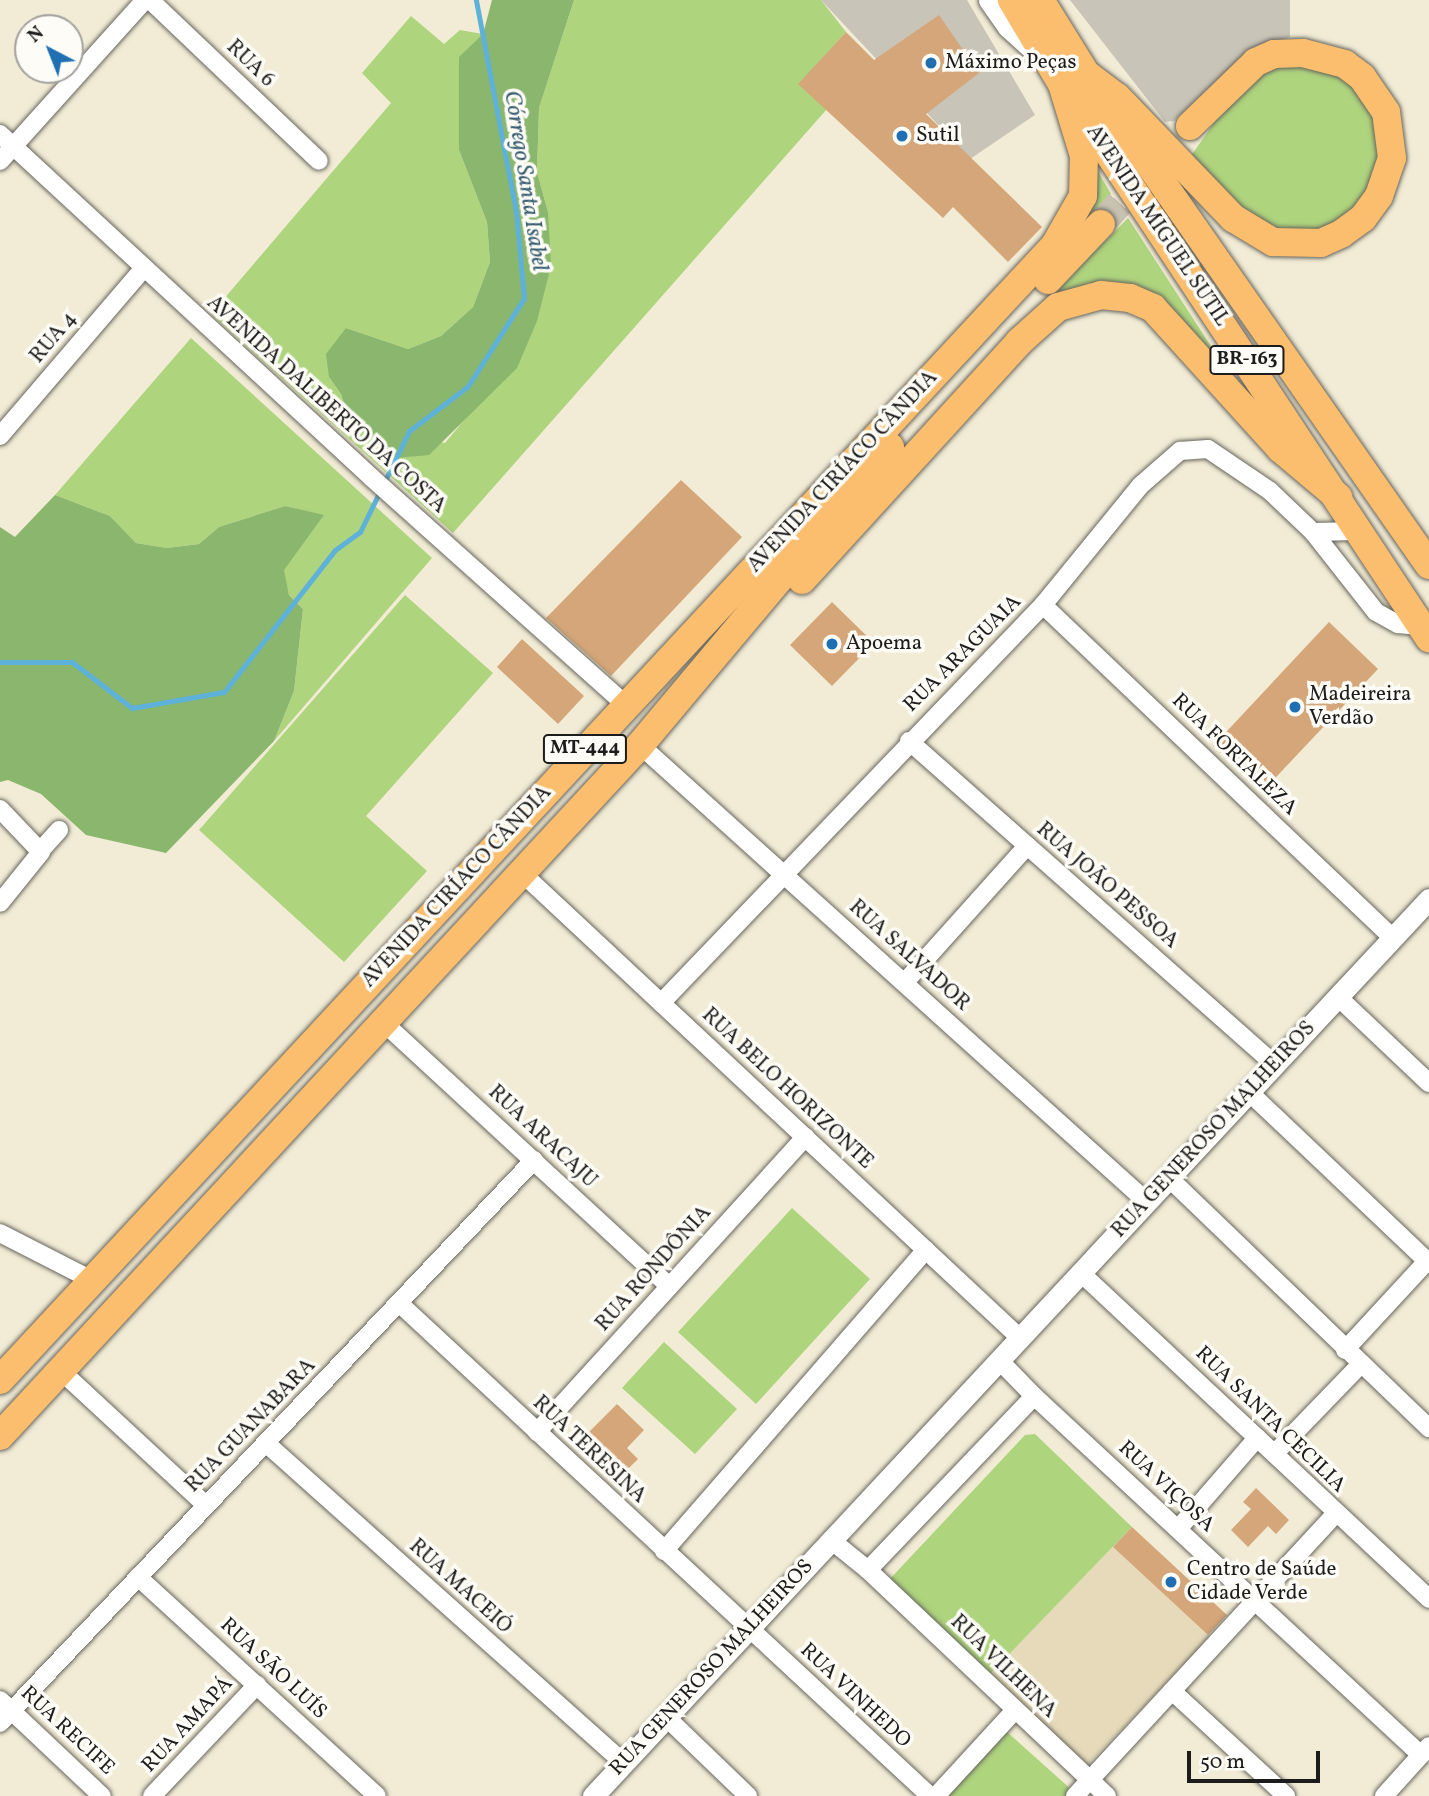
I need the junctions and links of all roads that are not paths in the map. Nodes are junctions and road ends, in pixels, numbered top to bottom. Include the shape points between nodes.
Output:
1 (147, 0) edge
2 (989, 0) edge
3 (1012, 0) edge
4 (1040, 0) edge
5 (1057, 0) edge
6 (1057, 53) junction
7 (1074, 79) junction
8 (1190, 127) tunnel mouth
9 (7, 140) edge
10 (0, 161) edge
11 (319, 161) dead end
12 (1101, 224) tunnel mouth
13 (143, 269) junction
14 (0, 436) edge
15 (1338, 497) junction
16 (1357, 531) junction
17 (1313, 532) junction
18 (1429, 565) edge
19 (1043, 605) junction
20 (1426, 632) edge
21 (626, 705) junction
22 (665, 715) junction
23 (909, 741) junction
24 (640, 745) junction
25 (0, 809) edge
26 (59, 830) dead end
27 (1027, 845) junction
28 (41, 850) junction
29 (523, 874) junction
30 (784, 875) junction
31 (1429, 899) edge
32 (0, 903) edge
33 (1392, 938) junction
34 (905, 982) junction
35 (1338, 997) junction
36 (662, 1003) junction
37 (384, 1023) junction
38 (1275, 1065) junction
39 (1429, 1083) edge
40 (1249, 1092) junction
41 (805, 1137) junction
42 (534, 1160) junction
43 (1169, 1178) junction
44 (1147, 1202) junction
45 (0, 1233) edge
46 (926, 1250) junction
47 (1428, 1262) edge
48 (1081, 1273) junction
49 (92, 1280) junction
50 (670, 1286) junction
51 (399, 1303) junction
52 (1020, 1338) junction
53 (1345, 1350) junction
54 (999, 1360) junction
55 (1361, 1364) junction
56 (60, 1370) junction
57 (0, 1380) edge
58 (1034, 1396) junction
59 (1426, 1419) edge
60 (537, 1432) junction
61 (0, 1436) edge
62 (1257, 1438) junction
63 (267, 1444) junction
64 (1275, 1453) junction
65 (206, 1505) junction
66 (1335, 1514) junction
67 (1178, 1529) junction
68 (831, 1540) junction
69 (664, 1550) junction
70 (868, 1570) junction
71 (138, 1577) junction
72 (1429, 1599) edge
73 (1253, 1600) junction
74 (749, 1629) junction
75 (257, 1685) junction
76 (1172, 1691) junction
77 (1015, 1710) junction
78 (4, 1711) edge
79 (666, 1717) junction
80 (1425, 1750) edge
81 (624, 1763) junction
82 (1089, 1780) junction
83 (102, 1796) edge
84 (152, 1796) edge
85 (377, 1796) edge
86 (593, 1796) edge
87 (748, 1796) edge
88 (930, 1796) edge
89 (936, 1796) edge
90 (1075, 1796) edge
91 (1107, 1796) edge
92 (1286, 1796) edge
93 (1384, 1796) edge

1 - 9 street
1 - 11 street, RUA 6
2 - 6 street, AVENIDA MIGUEL SUTIL via 1008,27
3 - 6 main road, BR-163
4 - 6 main road, BR-163
5 - 6 street, AVENIDA MIGUEL SUTIL
6 - 7 main road, AVENIDA MIGUEL SUTIL / BR-163
7 - 8 main road via 1117,97 1233,218 1273,242 1321,243 1341,234 1363,218 1379,196 1392,158 1386,111 1362,77 1345,64 1303,52 1274,54 1256,62
7 - 15 main road, AVENIDA MIGUEL SUTIL / BR-163
7 - 18 main road, AVENIDA MIGUEL SUTIL / BR-163
7 - 21 main road, AVENIDA CIRÍACO CÂNDIA / MT-444 via 1085,177 1070,224 1032,271
9 - 10 street
9 - 13 street, AVENIDA DALIBERTO DA COSTA
12 - 22 main road via 884,455
13 - 14 street, RUA 4
13 - 21 street, AVENIDA DALIBERTO DA COSTA
15 - 16 main road, AVENIDA MIGUEL SUTIL / BR-163
15 - 22 main road, MT-444 via 1282,450 1153,308 1114,295 1077,299 1058,307 1018,342 756,631
16 - 17 street
16 - 20 main road, AVENIDA MIGUEL SUTIL / BR-163
17 - 19 street, RUA ARAGUAIA via 1270,491 1208,449 1180,451 1141,485
17 - 20 street, RUA ARAGUAIA via 1376,612
19 - 23 street, RUA ARAGUAIA
19 - 33 street, RUA FORTALEZA
21 - 49 main road, AVENIDA CIRÍACO CÂNDIA / MT-444
22 - 24 main road, AVENIDA CIRÍACO CÂNDIA / MT-444
23 - 27 street, RUA JOÃO PESSOA
23 - 30 street, RUA ARAGUAIA
24 - 29 main road, AVENIDA CIRÍACO CÂNDIA / MT-444
24 - 30 street, RUA SALVADOR
25 - 28 street
26 - 28 street
27 - 34 street
27 - 38 street, RUA JOÃO PESSOA
28 - 32 street
29 - 36 street, RUA BELO HORIZONTE
29 - 37 main road, AVENIDA CIRÍACO CÂNDIA / MT-444
30 - 34 street, RUA SALVADOR
30 - 36 street, RUA ARAGUAIA
31 - 33 street, RUA GENEROSO MALHEIROS
33 - 35 street, RUA GENEROSO MALHEIROS
34 - 44 street, RUA SALVADOR
35 - 38 street, RUA GENEROSO MALHEIROS
35 - 39 street
36 - 41 street, RUA BELO HORIZONTE
37 - 42 street, RUA ARACAJU
37 - 56 main road, AVENIDA CIRÍACO CÂNDIA / MT-444
38 - 40 street, RUA GENEROSO MALHEIROS
40 - 43 street, RUA GENEROSO MALHEIROS
40 - 47 street
41 - 46 street, RUA BELO HORIZONTE
41 - 50 street, RUA RONDÔNIA
42 - 50 street, RUA ARACAJU
42 - 51 street, RUA GUANABARA
43 - 44 street, RUA GENEROSO MALHEIROS
43 - 53 street
44 - 48 street, RUA GENEROSO MALHEIROS
45 - 49 street
46 - 52 street, RUA BELO HORIZONTE
46 - 69 street
47 - 53 street
48 - 52 street, RUA GENEROSO MALHEIROS
48 - 62 street, RUA SANTA CECILIA
49 - 57 main road, AVENIDA CIRÍACO CÂNDIA / MT-444
50 - 60 street, RUA RONDÔNIA
51 - 60 street, RUA TERESINA
51 - 63 street, RUA GUANABARA
52 - 54 street, RUA GENEROSO MALHEIROS
53 - 55 street
54 - 58 street
54 - 68 street, RUA GENEROSO MALHEIROS
55 - 59 street
55 - 64 street
56 - 61 main road, AVENIDA CIRÍACO CÂNDIA / MT-444
56 - 65 street
58 - 67 street, RUA VIÇOSA
58 - 70 street
60 - 69 street, RUA TERESINA
62 - 64 street, RUA SANTA CECILIA
62 - 67 street
63 - 65 street, RUA GUANABARA
63 - 81 street, RUA MACEIÓ
64 - 66 street, RUA SANTA CECILIA
65 - 71 street, RUA GUANABARA
66 - 72 street, RUA SANTA CECILIA
66 - 73 street
67 - 73 street, RUA VIÇOSA
68 - 70 street, RUA GENEROSO MALHEIROS
68 - 74 street, RUA GENEROSO MALHEIROS
69 - 74 street, RUA TERESINA
70 - 77 street, RUA VILHENA
71 - 75 street, RUA SÃO LUÍS
71 - 78 street, RUA GUANABARA
73 - 76 street
73 - 80 street, RUA VIÇOSA
74 - 79 street, RUA GENEROSO MALHEIROS
74 - 88 street, RUA VINHEDO
75 - 84 street, RUA AMAPÁ
75 - 85 street, RUA SÃO LUÍS
76 - 82 street
76 - 92 street
77 - 82 street, RUA VILHENA
77 - 89 street
78 - 83 street, RUA RECIFE
79 - 81 street, RUA GENEROSO MALHEIROS
79 - 87 street
80 - 93 street
81 - 86 street, RUA GENEROSO MALHEIROS
82 - 90 street
82 - 91 street, RUA VILHENA

